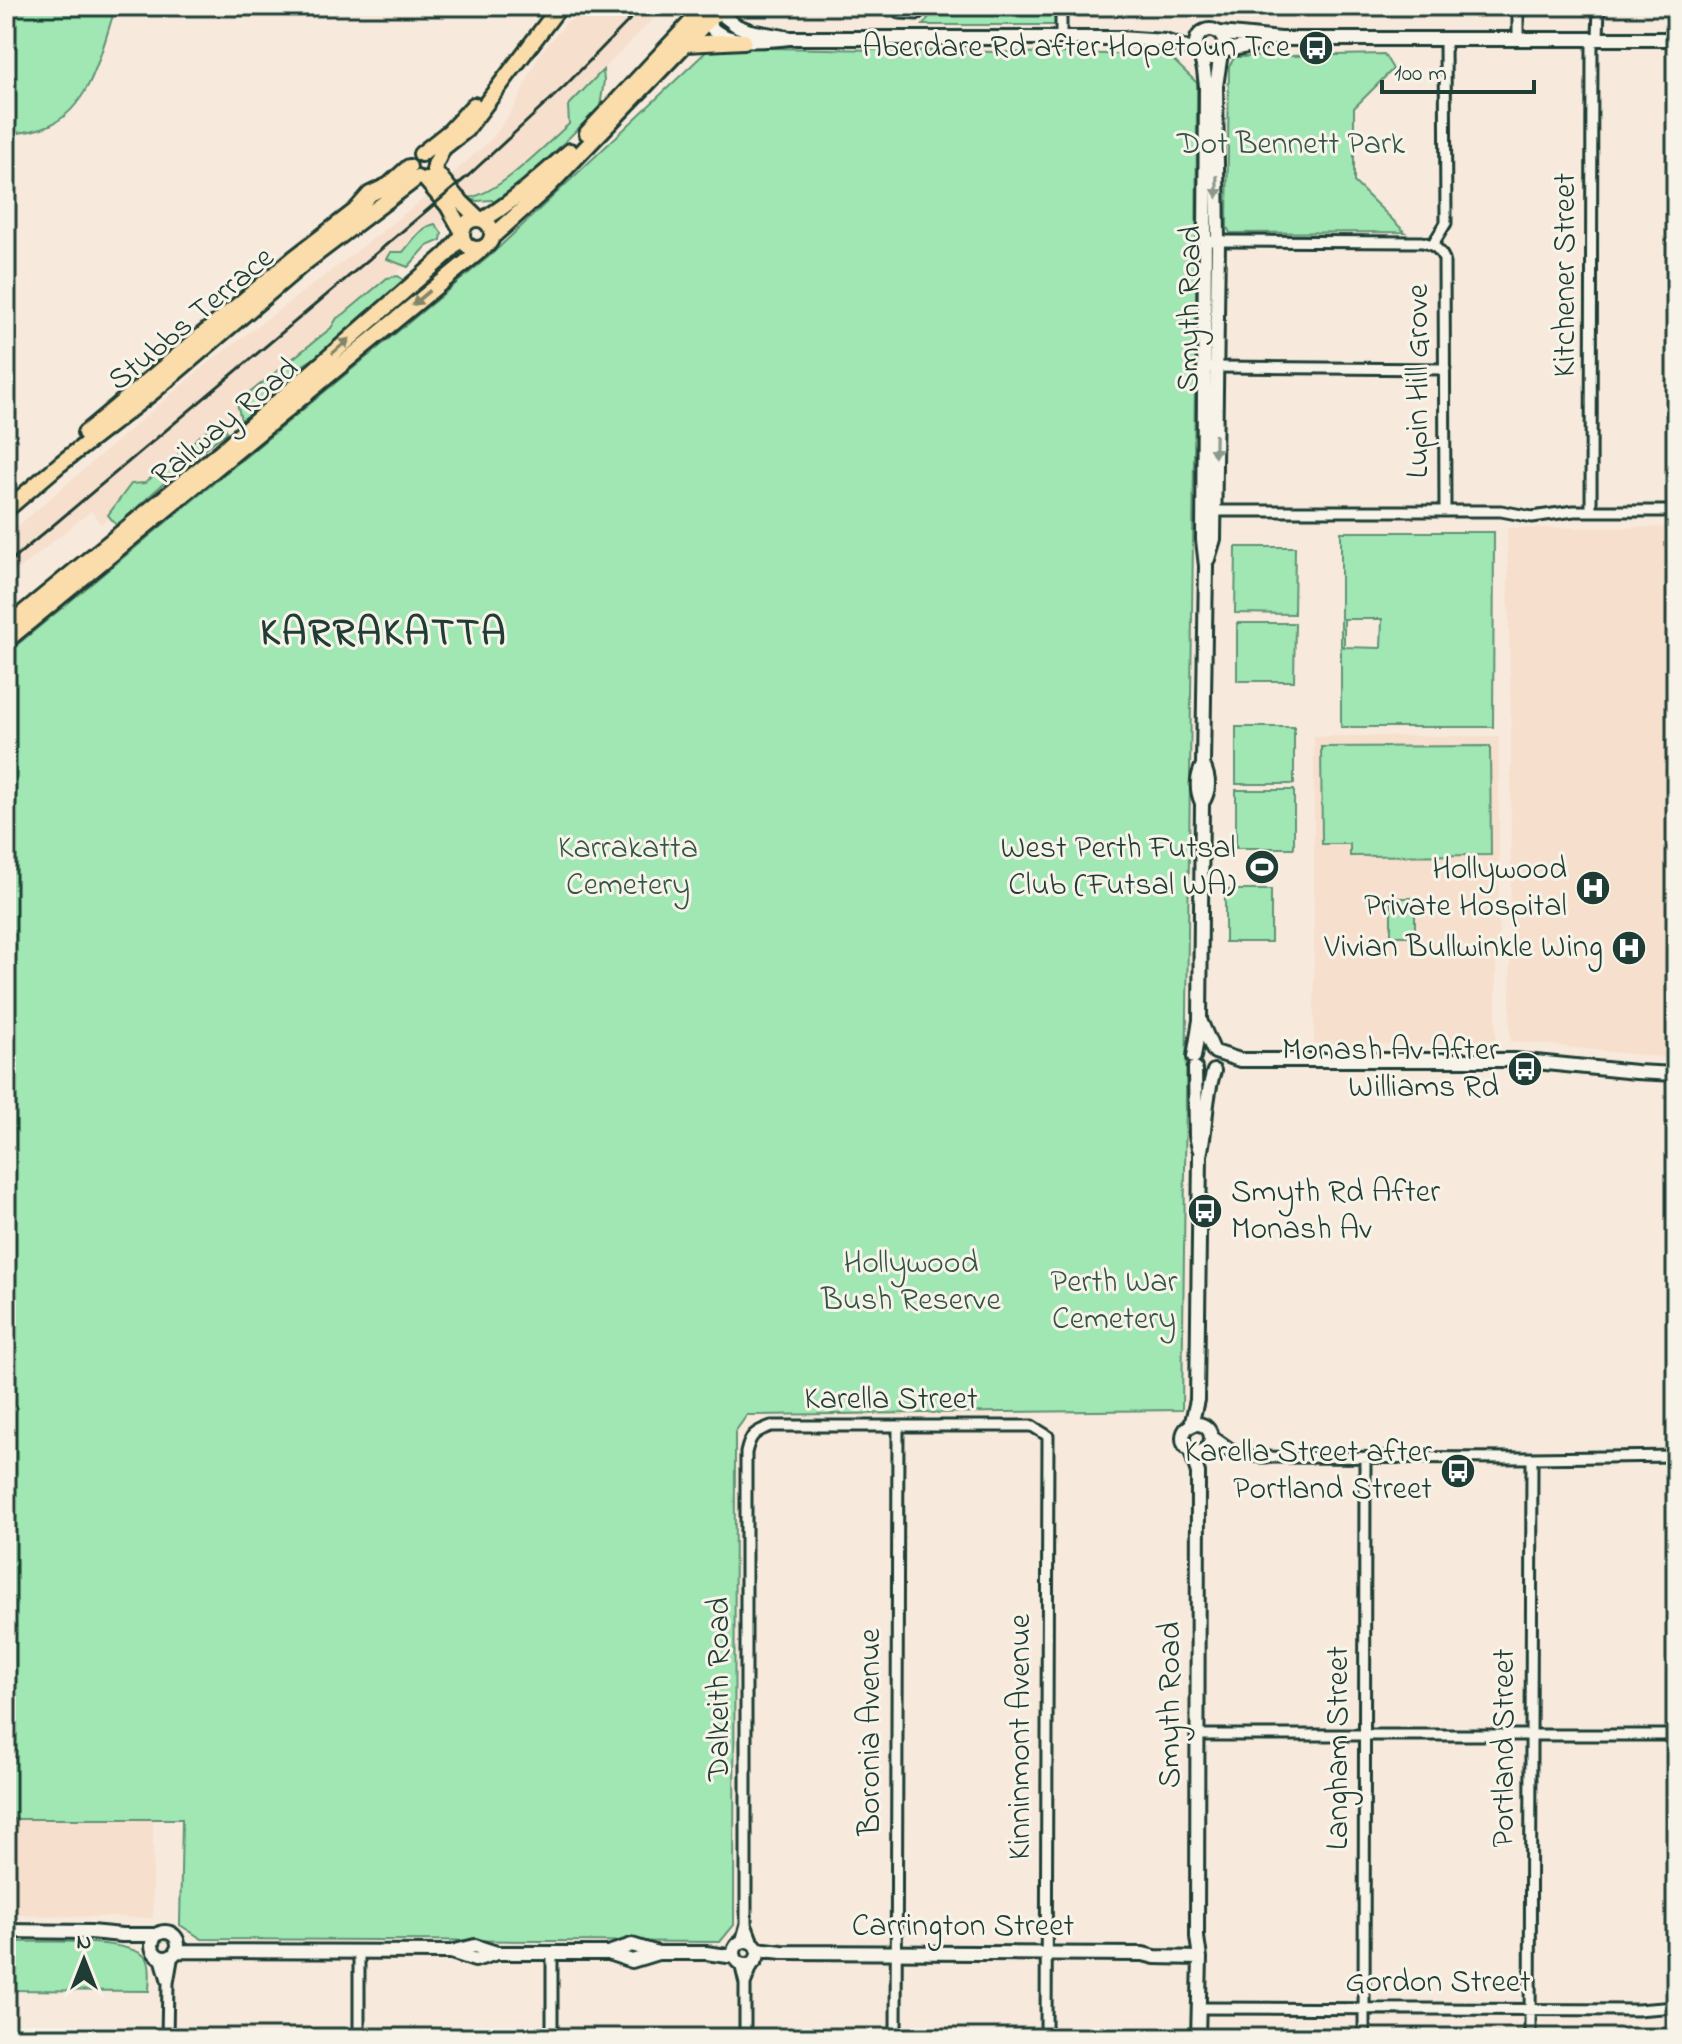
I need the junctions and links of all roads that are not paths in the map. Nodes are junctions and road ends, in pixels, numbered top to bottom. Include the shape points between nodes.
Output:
1 (549, 6) edge
2 (560, 6) edge
3 (924, 6) edge
4 (1061, 6) edge
5 (1518, 6) edge
6 (1599, 6) edge
7 (712, 10) edge
8 (900, 13) dead end
9 (1220, 33) junction
10 (1199, 34) junction
11 (790, 38) junction
12 (1061, 38) junction
13 (1445, 38) junction
14 (1518, 38) junction
15 (1281, 39) junction
16 (1595, 39) junction
17 (1676, 39) edge
18 (744, 41) junction
19 (1165, 41) junction
20 (686, 44) junction
21 (1221, 52) junction
22 (1199, 53) junction
23 (424, 172) junction
24 (481, 220) junction
25 (462, 234) junction
26 (492, 237) junction
27 (1203, 241) junction
28 (1218, 242) junction
29 (1433, 244) junction
30 (482, 249) junction
31 (1210, 367) junction
32 (1445, 369) junction
33 (6, 500) edge
34 (6, 510) edge
35 (1209, 511) junction
36 (1445, 511) junction
37 (1591, 511) junction
38 (1676, 511) edge
39 (6, 627) edge
40 (6, 641) edge
41 (1200, 1020) junction
42 (1214, 1051) junction
43 (1240, 1060) junction
44 (1195, 1063) junction
45 (1215, 1071) junction
46 (1676, 1074) edge
47 (1200, 1155) junction
48 (898, 1427) junction
49 (1048, 1436) joint
50 (1204, 1436) junction
51 (1191, 1451) junction
52 (746, 1453) joint
53 (1673, 1457) edge
54 (1365, 1458) junction
55 (1532, 1458) junction
56 (1198, 1473) junction
57 (1365, 1734) junction
58 (1532, 1734) junction
59 (1197, 1735) junction
60 (1676, 1735) edge
61 (6, 1931) edge
62 (166, 1948) junction
63 (1197, 1950) junction
64 (359, 1952) junction
65 (552, 1953) junction
66 (746, 1953) junction
67 (896, 1953) junction
68 (1046, 1953) junction
69 (1676, 2007) edge
70 (1200, 2008) junction
71 (1364, 2008) junction
72 (1530, 2009) junction
73 (167, 2038) edge
74 (359, 2038) edge
75 (552, 2038) edge
76 (745, 2038) edge
77 (896, 2038) edge
78 (1046, 2038) edge
79 (1196, 2038) edge
80 (1364, 2038) edge
81 (1530, 2038) edge

1 - 23 main road via 479,100 450,131 411,160
2 - 23 main road, Stubbs Terrace via 466,130
3 - 8 street via 917,14
4 - 12 street
5 - 14 street
6 - 16 street, Kitchener Street
7 - 11 main road via 750,31
7 - 18 main road via 717,32
7 - 20 main road
7 - 24 main road via 572,149 506,206
9 - 10 main road
9 - 15 main road
9 - 21 main road
10 - 19 main road
10 - 22 main road
11 - 12 main road
11 - 18 main road
12 - 19 main road
13 - 14 main road
13 - 15 main road
13 - 29 street via 1446,223
14 - 16 main road
15 - 21 main road
16 - 17 main road
16 - 37 street, Kitchener Street
18 - 20 main road
19 - 22 main road
20 - 26 main road via 549,186
21 - 22 main road via 1213,58
21 -> 28 main road, Smyth Road via 1216,86
22 - 27 main road, Smyth Road via 1206,86
23 - 24 main road
23 - 25 main road
23 - 33 main road, Stubbs Terrace via 370,194
23 - 34 main road, Stubbs Terrace via 302,265
24 - 25 main road via 466,223
24 - 26 main road
25 - 30 main road via 469,247
39 -> 25 main road, Railway Road via 219,453 447,254
26 - 30 main road
27 - 28 street, Lupin Hill Grove
27 - 31 main road, Smyth Road
28 - 29 street, Lupin Hill Grove
28 - 31 main road, Smyth Road
29 - 32 street, Lupin Hill Grove via 1444,259
30 -> 40 main road, Railway Road
31 - 32 street
31 - 35 main road, Smyth Road
32 - 36 street, Lupin Hill Grove
35 - 36 street
35 - 41 main road, Smyth Road via 1203,540 1203,765 1197,784 1202,803
36 - 37 street via 1532,517
37 - 38 street
41 - 42 main road, Smyth Road
41 - 44 main road, Smyth Road
42 - 43 main road
42 - 44 main road via 1202,1049
42 - 45 main road via 1219,1059
43 - 45 main road
43 - 46 main road via 1515,1060
44 - 45 main road via 1204,1074
44 - 47 main road, Smyth Road
45 - 47 main road, Smyth Road via 1206,1095
47 - 50 main road, Smyth Road via 1197,1400
48 - 49 street, Karella Street via 1032,1426
48 - 52 street, Karella Street via 771,1426 756,1431
48 - 67 street, Boronia Avenue
49 - 68 street, Kinninmont Avenue
50 - 51 main road via 1199,1452
50 - 51 main road, Smyth Road via 1186,1431
50 - 54 street via 1244,1455
50 - 56 main road, Smyth Road
51 - 56 main road, Smyth Road
52 - 66 street, Dalkeith Road
53 - 55 street
54 - 55 street
54 - 57 street, Langham Street
55 - 58 street, Portland Street
56 - 59 main road, Smyth Road
57 - 58 street
57 - 59 street
57 - 71 street, Langham Street
58 - 60 street
58 - 72 street, Portland Street
59 - 63 main road, Smyth Road
61 - 62 main road, Carrington Street via 122,1935
62 - 64 main road, Carrington Street
62 - 73 street
63 - 68 main road, Carrington Street
63 - 70 main road, Smyth Road
63 - 79 main road, Smyth Road
64 - 65 main road, Carrington Street via 451,1952 475,1946 497,1953
64 - 74 street
65 - 66 main road, Carrington Street via 608,1953 632,1945 658,1953
65 - 75 street
66 - 67 main road, Carrington Street
66 - 76 street, Dalkeith Road
67 - 68 main road, Carrington Street
67 - 77 street, Boronia Avenue
68 - 78 street, Kinninmont Avenue
69 - 72 street, Gordon Street
70 - 71 street, Gordon Street
70 - 79 main road, Smyth Road
71 - 72 street, Gordon Street
71 - 80 street, Langham Street
72 - 81 street, Portland Street

